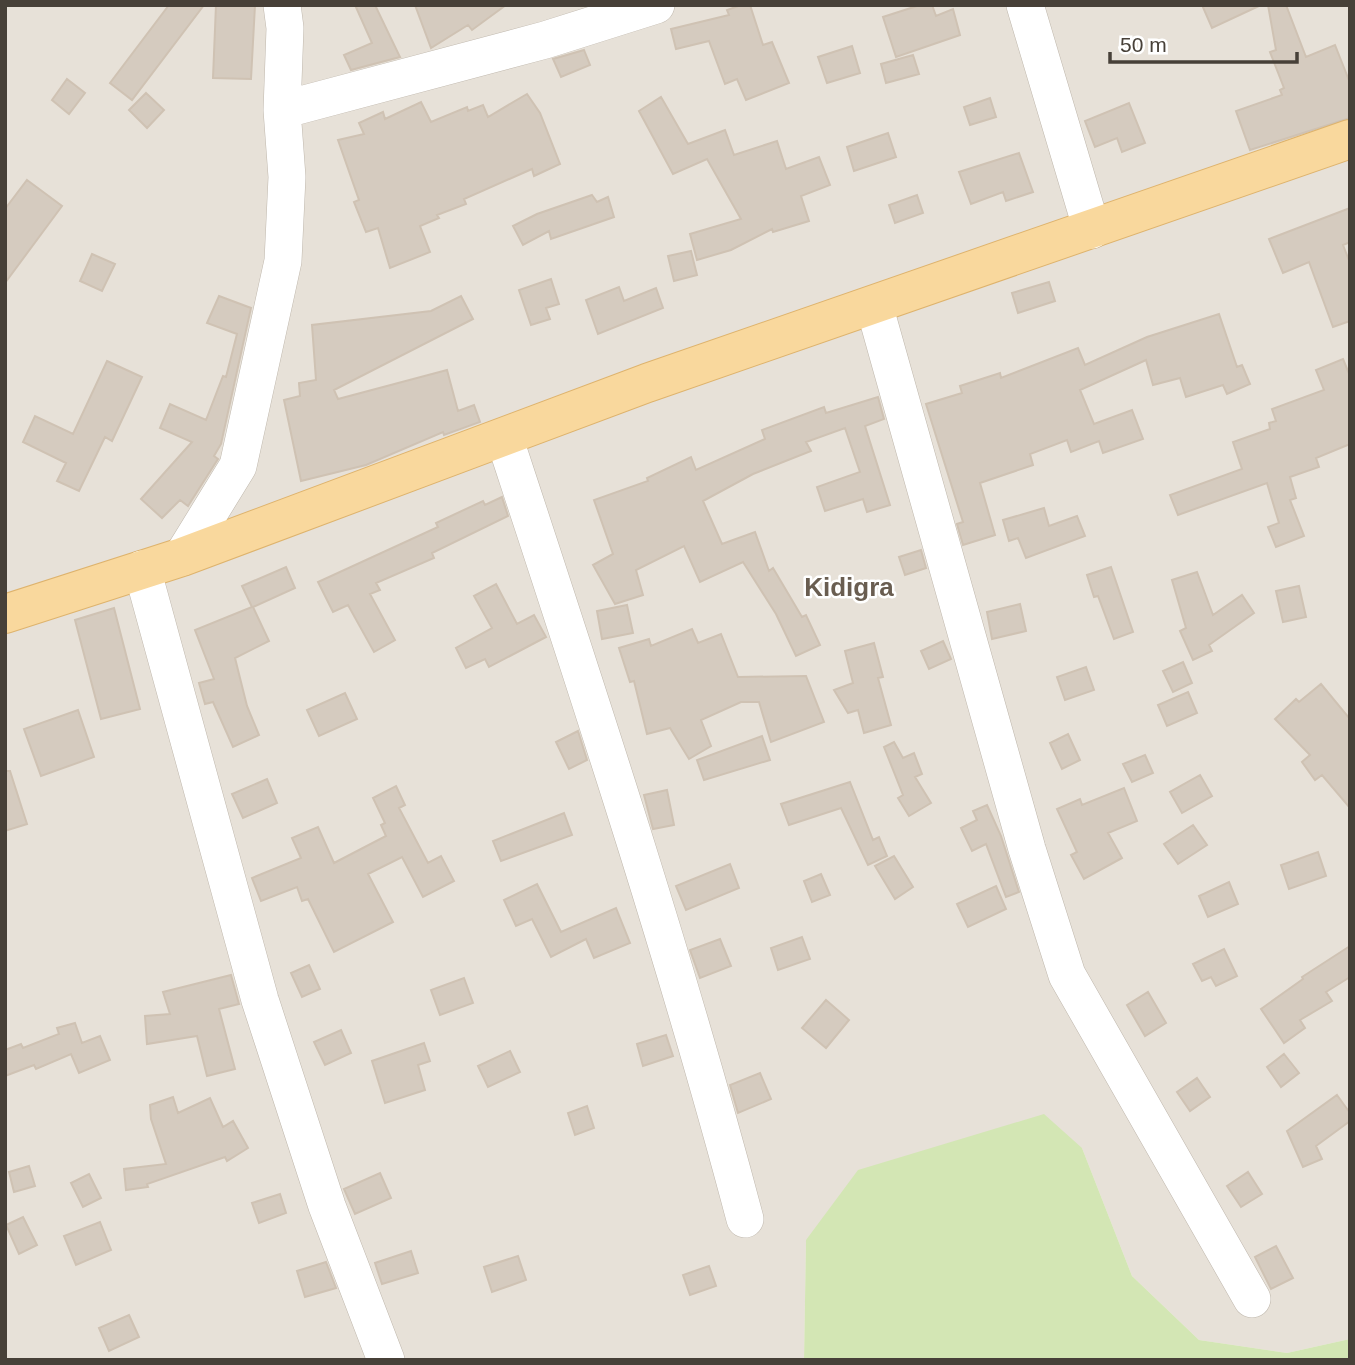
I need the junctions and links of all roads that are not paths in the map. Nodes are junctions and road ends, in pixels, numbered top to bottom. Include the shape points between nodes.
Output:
1 (282, 5) edge
2 (656, 5) edge
3 (1025, 5) edge
4 (282, 110) junction
5 (1350, 139) edge
6 (1092, 230) junction
7 (874, 305) junction
8 (504, 437) junction
9 (182, 557) junction
10 (142, 569) junction
11 (5, 614) edge
12 (745, 1219) dead end
13 (1252, 1299) dead end
14 (386, 1360) edge

1 - 4 street
2 - 4 street via 545,40
3 - 6 street
4 - 9 street via 287,177 283,261 259,376 238,466
5 - 6 main road
6 - 7 main road
7 - 8 main road
7 - 13 street via 1066,975
8 - 9 main road
8 - 12 street via 614,773
9 - 10 main road
10 - 11 main road
10 - 14 street via 260,1000 327,1206

